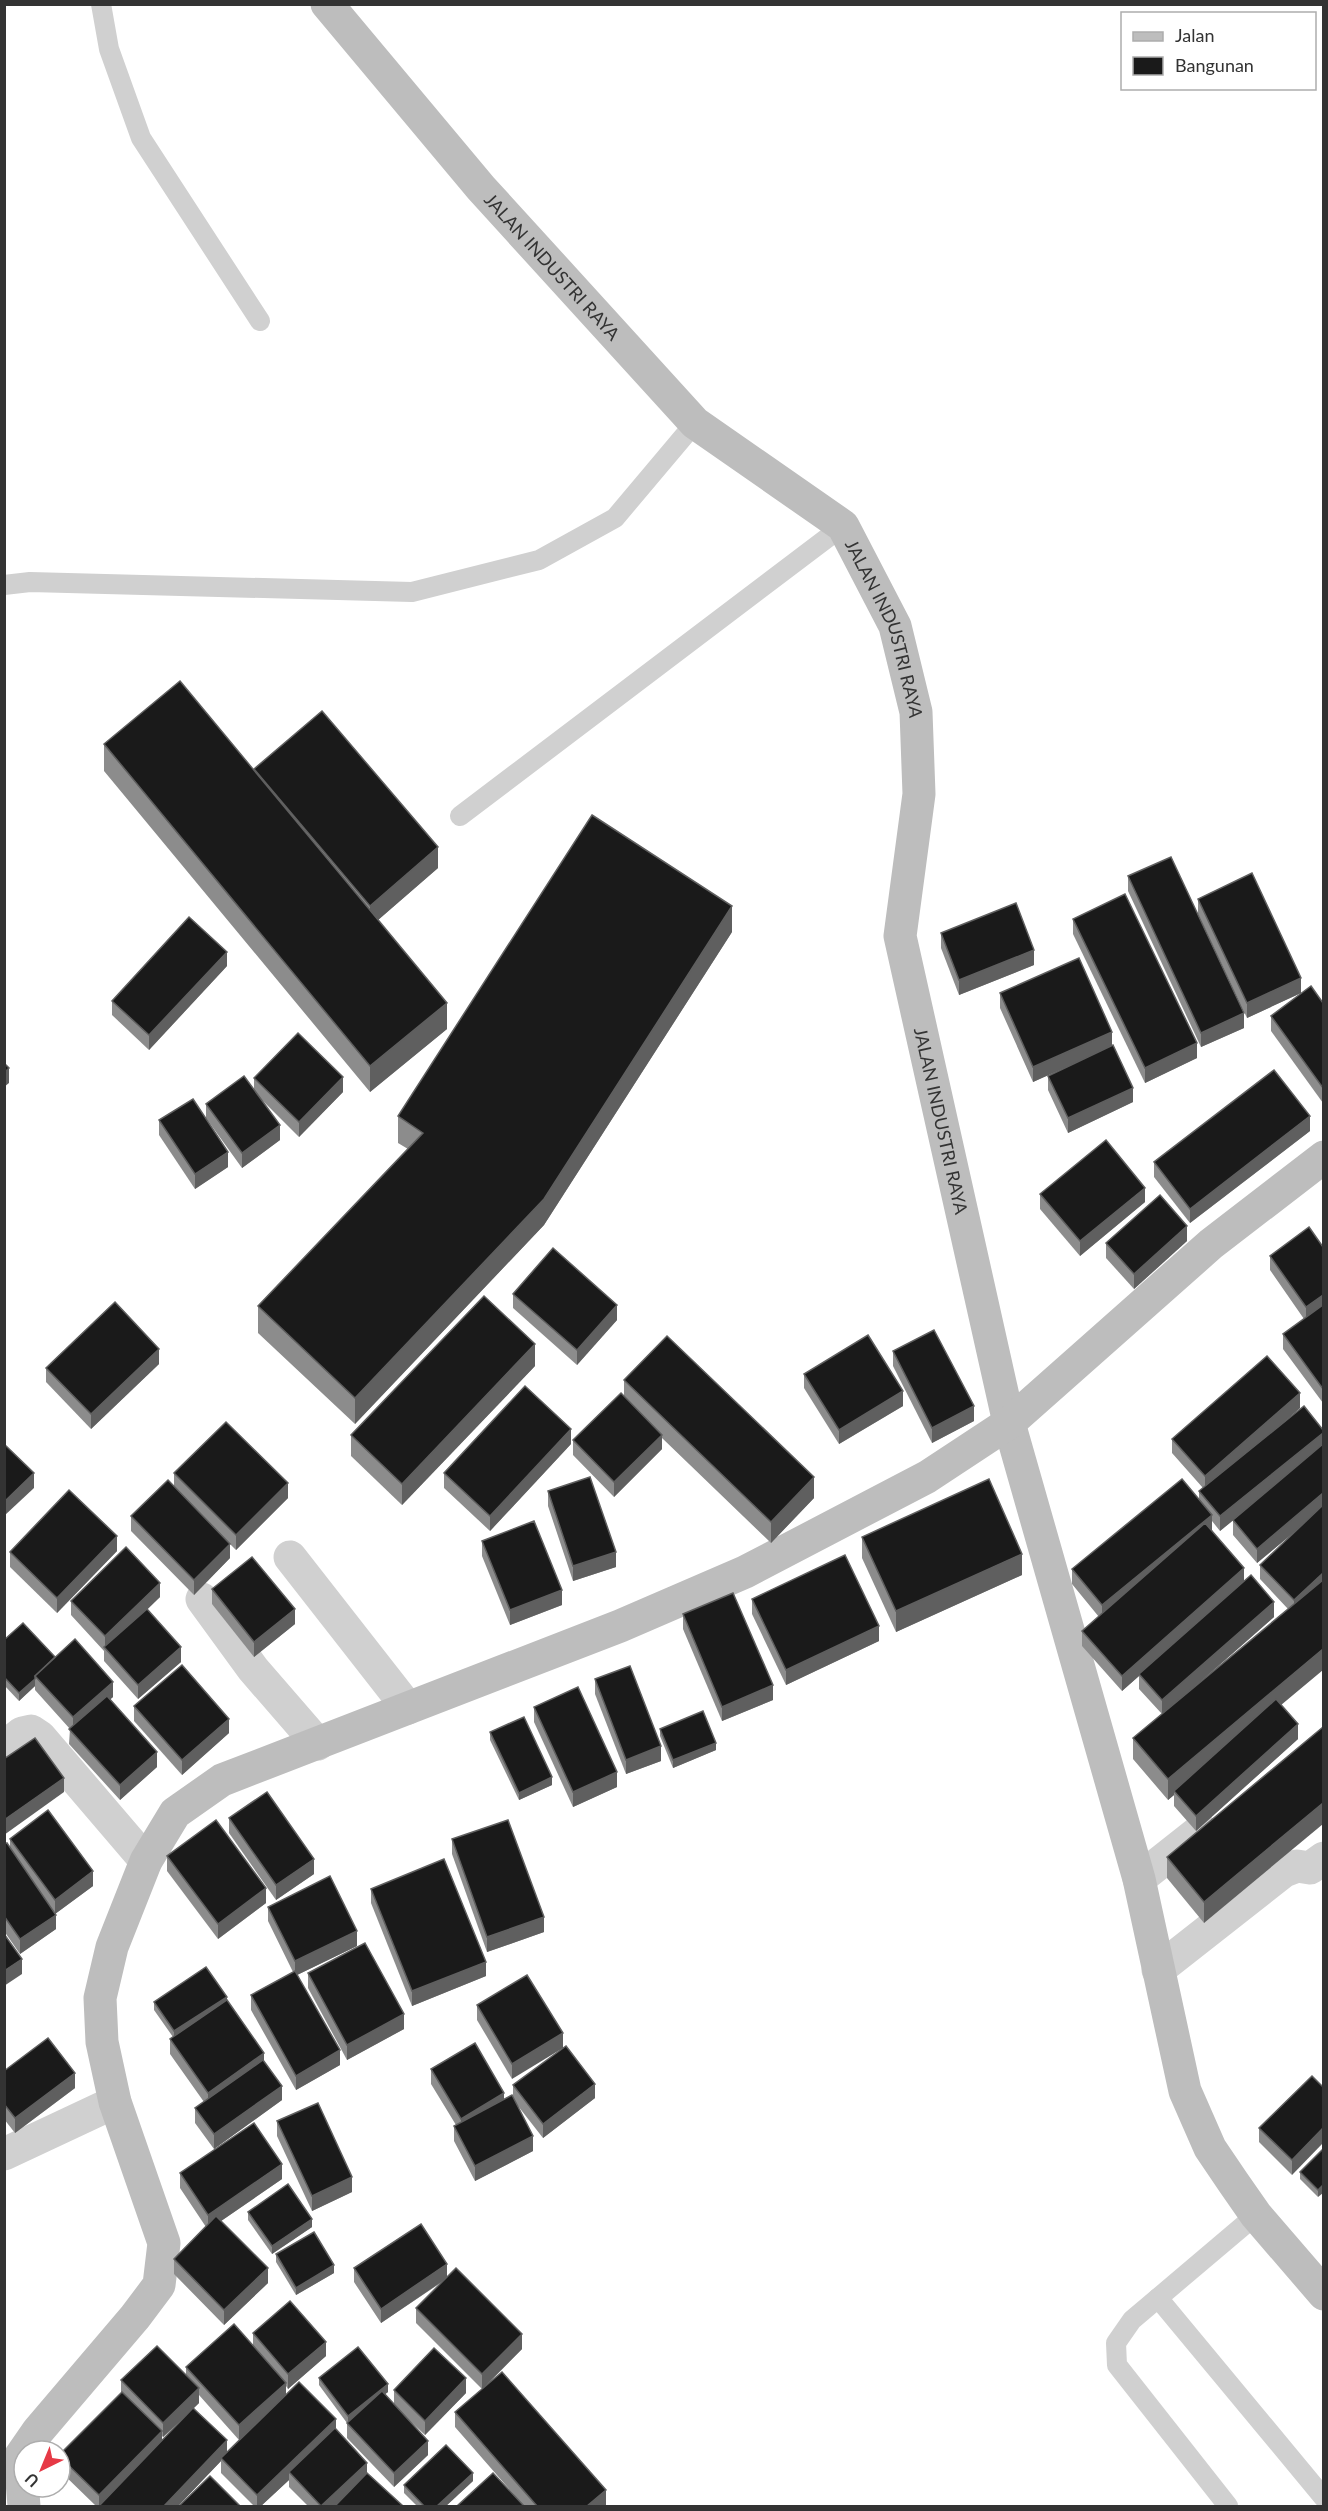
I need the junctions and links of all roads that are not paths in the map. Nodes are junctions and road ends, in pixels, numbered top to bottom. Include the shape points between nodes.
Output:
1 (101, 4) edge
2 (327, 4) edge
3 (260, 321) dead end
4 (695, 423) junction
5 (843, 526) junction
6 (4, 585) edge
7 (460, 816) dead end
8 (1323, 1157) edge
9 (1009, 1423) junction
10 (290, 1557) dead end
11 (202, 1599) dead end
12 (408, 1708) junction
13 (318, 1744) junction
14 (4, 1747) edge
15 (1222, 1814) edge
16 (1323, 1858) edge
17 (146, 1861) junction
18 (1139, 1879) junction
19 (1158, 1970) junction
20 (115, 2102) junction
21 (4, 2154) edge
22 (1256, 2215) junction
23 (1323, 2294) edge
24 (1158, 2298) junction
25 (1323, 2498) edge
26 (24, 2506) edge
27 (1228, 2506) edge

1 - 3 lane via 109,49 141,138
2 - 4 street, JALAN INDUSTRI RAYA via 481,189
4 - 5 street, JALAN INDUSTRI RAYA
4 - 6 lane via 615,518 539,560 412,592 30,582
5 - 7 lane
5 - 9 street, JALAN INDUSTRI RAYA via 895,626 916,712 919,794 900,936
8 - 9 street via 1211,1244
9 - 12 street via 927,1477 745,1572 620,1626
9 - 18 street, JALAN INDUSTRI RAYA
10 - 12 street
11 - 13 street via 253,1669
12 - 13 street
13 - 17 street via 222,1780 175,1813
14 - 17 street via 22,1733 31,1731 40,1737
15 - 18 street
16 - 19 street via 1310,1868 1297,1866 1284,1871
17 - 20 street via 112,1947 100,1998 102,2042
18 - 19 street, JALAN INDUSTRI RAYA
19 - 22 street, JALAN INDUSTRI RAYA via 1185,2091 1210,2148
20 - 21 street
20 - 26 street via 164,2243 159,2285 20,2457
22 - 23 street, JALAN INDUSTRI RAYA
22 - 24 lane
24 - 25 lane
24 - 27 lane via 1132,2320 1116,2343 1117,2365

